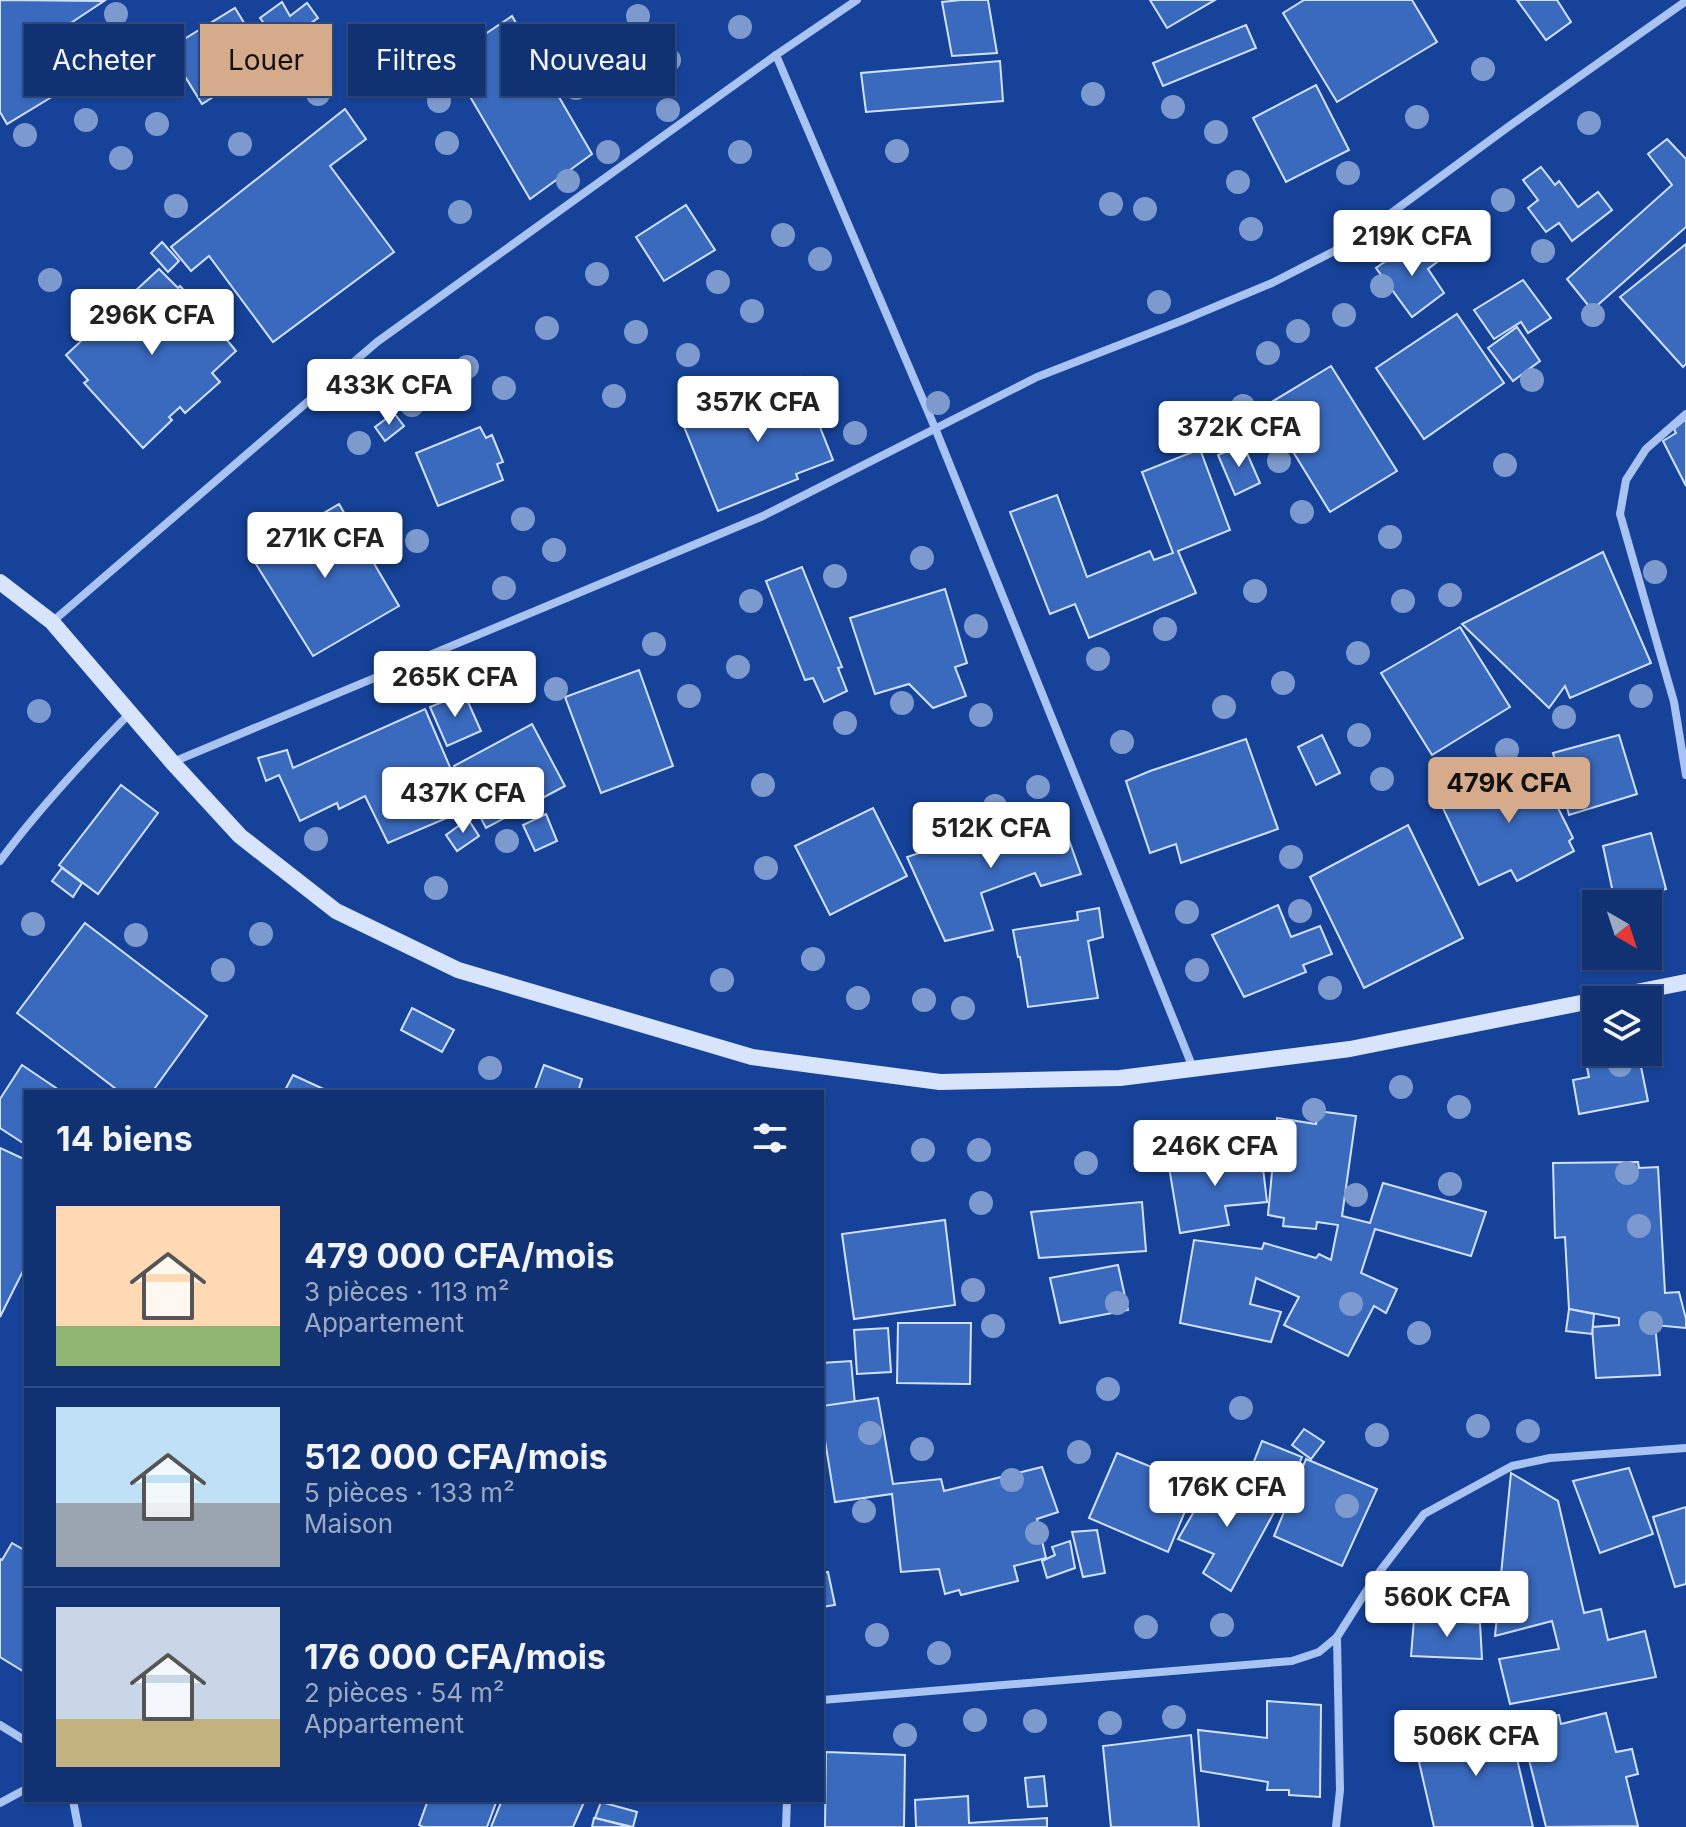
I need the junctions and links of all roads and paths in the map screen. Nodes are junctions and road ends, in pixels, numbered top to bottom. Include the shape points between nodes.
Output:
1 (857, 0) edge
2 (1686, 1) edge
3 (776, 55) junction
4 (1686, 414) edge
5 (935, 428) junction
6 (0, 582) edge
7 (52, 622) junction
8 (131, 712) junction
9 (172, 762) junction
10 (1686, 775) edge
11 (0, 861) edge
12 (1686, 982) edge
13 (1193, 1068) junction
14 (1686, 1448) edge
15 (1337, 1637) junction
16 (824, 1700) edge
17 (0, 1725) edge
18 (24, 1740) edge
19 (24, 1790) edge
20 (73, 1802) edge
21 (787, 1802) edge
22 (0, 1803) edge
23 (78, 1827) edge
24 (786, 1827) edge
25 (1336, 1827) edge

1 - 3 street
2 - 5 street via 1352,242 1272,283 1037,377
3 - 5 street
3 - 7 street via 377,342
4 - 10 street via 1646,449 1626,480 1620,514 1674,702
5 - 9 street via 763,516
5 - 13 street
6 - 7 street
7 - 8 street
8 - 9 street
8 - 11 street
9 - 13 street via 240,836 336,911 458,970 488,979 752,1057 940,1082 1120,1078
12 - 13 street via 1350,1049
14 - 15 street via 1550,1458 1512,1466 1424,1514
15 - 16 street via 1319,1652 1292,1661
15 - 25 street
17 - 18 street
19 - 22 street
20 - 23 street
21 - 24 street

